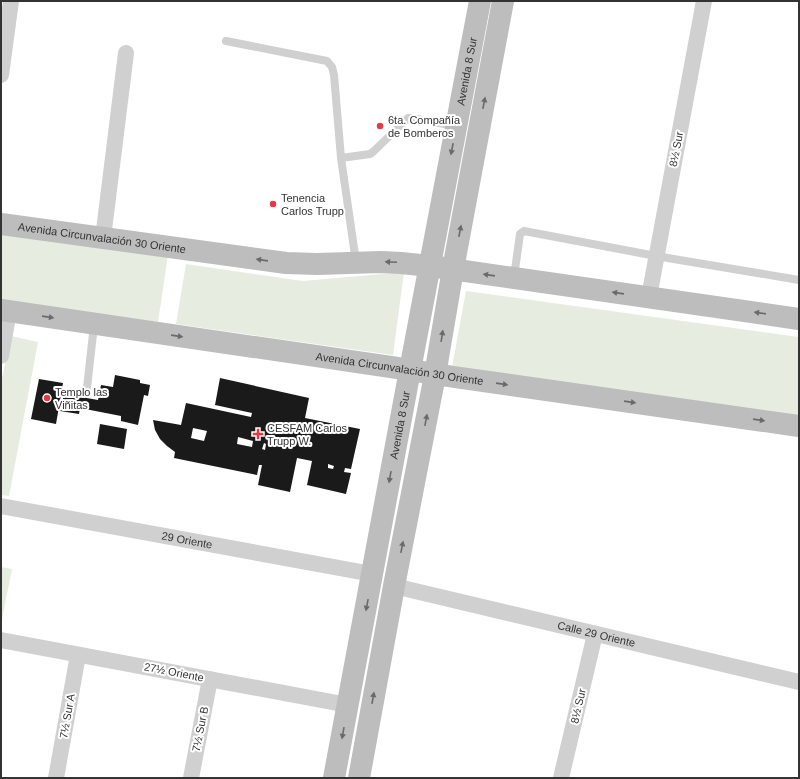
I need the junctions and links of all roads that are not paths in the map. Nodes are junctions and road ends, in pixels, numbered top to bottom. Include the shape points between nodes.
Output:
1 (11, 1) edge
2 (480, 1) edge
3 (503, 1) edge
4 (704, 1) edge
5 (226, 41) dead end
6 (126, 53) dead end
7 (1, 75) edge
8 (468, 128) junction
9 (341, 158) junction
10 (1, 224) edge
11 (103, 238) junction
12 (656, 256) junction
13 (356, 263) junction
14 (430, 266) junction
15 (453, 270) junction
16 (514, 278) junction
17 (799, 280) edge
18 (649, 297) junction
19 (5, 311) edge
20 (799, 319) edge
21 (95, 324) junction
22 (1, 356) edge
23 (410, 370) junction
24 (435, 374) junction
25 (87, 388) dead end
26 (799, 426) edge
27 (1, 506) edge
28 (372, 574) junction
29 (394, 586) junction
30 (595, 634) junction
31 (1, 640) edge
32 (78, 654) junction
33 (210, 679) junction
34 (799, 682) edge
35 (348, 705) junction
36 (56, 778) edge
37 (191, 778) edge
38 (334, 778) edge
39 (359, 778) edge
40 (561, 778) edge

1 - 7 street
2 - 8 main road, Avenida 8 Sur
8 -> 3 main road, Avenida 8 Sur
4 - 12 street, 8½ Sur
5 - 9 lane via 327,61 334,74
6 - 11 street
8 - 9 lane via 408,118 370,154
8 -> 14 main road, Avenida 8 Sur
15 -> 8 main road, Avenida 8 Sur
9 - 13 lane
10 - 11 main road, Avenida Circunvalación 30 Oriente
13 -> 11 main road, Avenida Circunvalación 30 Oriente via 286,263
12 - 16 lane via 524,231 520,234
12 - 17 lane
12 - 18 street, 8½ Sur
14 -> 13 main road, Avenida Circunvalación 30 Oriente via 381,262
14 - 15 main road, Avenida Circunvalación 30 Oriente
14 - 23 main road, Avenida 8 Sur
16 -> 15 main road, Avenida Circunvalación 30 Oriente
24 -> 15 main road, Avenida 8 Sur
18 -> 16 main road, Avenida Circunvalación 30 Oriente
20 -> 18 main road, Avenida Circunvalación 30 Oriente
19 -> 21 main road, Avenida Circunvalación 30 Oriente
19 - 22 street
21 -> 23 main road, Avenida Circunvalación 30 Oriente
21 - 25 lane
23 - 24 main road, Avenida Circunvalación 30 Oriente
23 -> 28 main road, Avenida 8 Sur
24 -> 26 main road, Avenida Circunvalación 30 Oriente
29 -> 24 main road, Avenida 8 Sur
27 - 28 street, 29 Oriente
28 -> 35 main road, Avenida 8 Sur
29 - 30 street, Calle 29 Oriente
39 -> 29 main road, Avenida 8 Sur
30 - 34 street, Calle 29 Oriente
30 - 40 street, 8½ Sur
31 - 32 street, 27½ Oriente
32 - 33 street, 27½ Oriente
32 - 36 street, 7½ Sur A
33 - 35 street, 27½ Oriente
33 - 37 street, 7½ Sur B
35 -> 38 main road, Avenida 8 Sur

